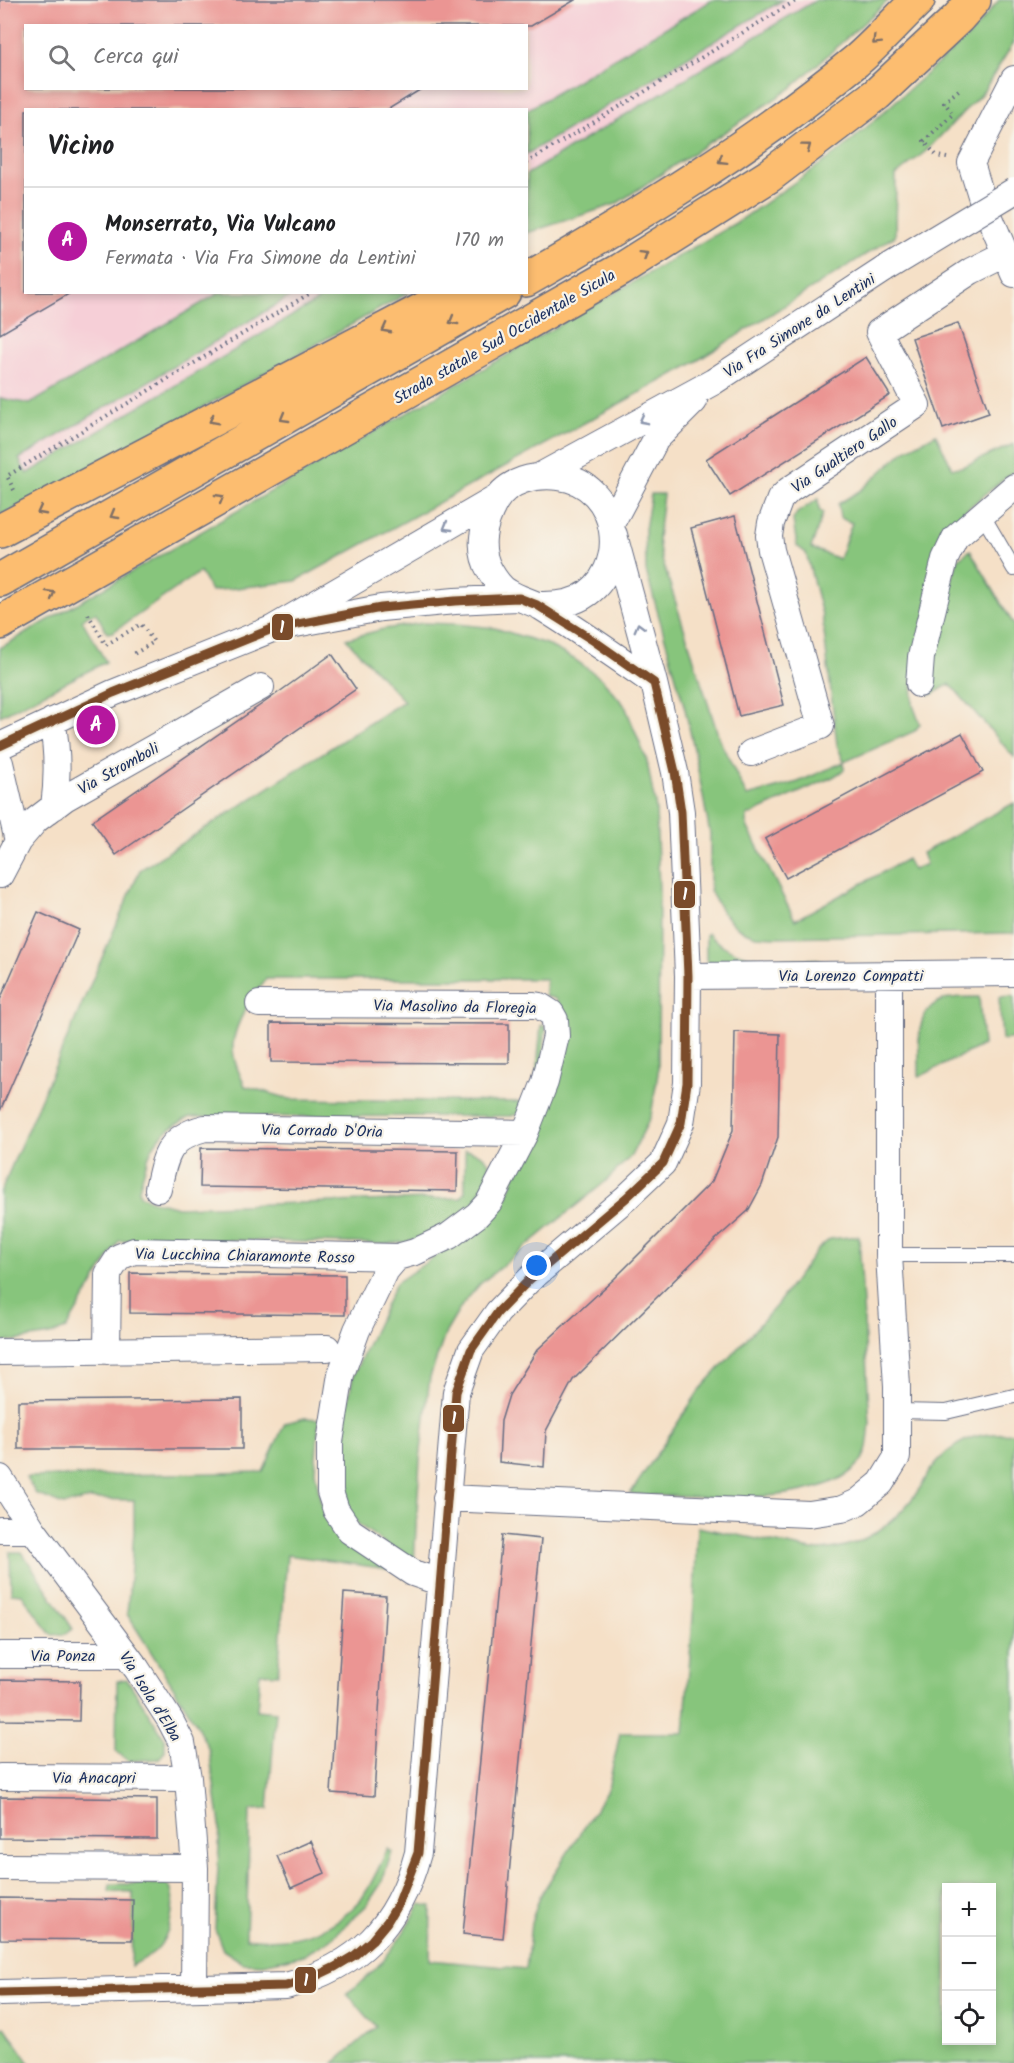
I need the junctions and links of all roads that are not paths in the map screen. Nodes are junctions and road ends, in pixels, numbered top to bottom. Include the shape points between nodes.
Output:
1 (918, 0) edge
2 (974, 0) edge
3 (1014, 79) edge
4 (1014, 190) edge
5 (606, 234) junction
6 (528, 264) edge
7 (1009, 264) edge
8 (528, 279) edge
9 (452, 294) edge
10 (500, 294) edge
11 (713, 382) junction
12 (542, 475) junction
13 (1014, 488) edge
14 (497, 498) junction
15 (982, 514) junction
16 (612, 529) junction
17 (2, 530) edge
18 (1014, 569) edge
19 (0, 580) edge
20 (528, 602) junction
21 (0, 623) edge
22 (272, 628) junction
23 (654, 683) junction
24 (919, 684) dead end
25 (261, 687) dead end
26 (52, 721) junction
27 (0, 746) edge
28 (751, 753) dead end
29 (0, 763) edge
30 (54, 807) junction
31 (18, 841) junction
32 (0, 876) edge
33 (1014, 974) edge
34 (889, 975) junction
35 (688, 976) junction
36 (259, 1004) dead end
37 (525, 1134) junction
38 (158, 1189) dead end
39 (889, 1255) junction
40 (1014, 1255) edge
41 (396, 1257) junction
42 (327, 1348) dead end
43 (107, 1350) junction
44 (0, 1352) edge
45 (1014, 1396) edge
46 (898, 1411) junction
47 (0, 1478) edge
48 (446, 1498) junction
49 (0, 1530) edge
50 (33, 1530) junction
51 (439, 1582) junction
52 (0, 1655) edge
53 (126, 1655) junction
54 (0, 1777) edge
55 (188, 1778) junction
56 (0, 1867) edge
57 (195, 1868) junction
58 (194, 1988) junction
59 (0, 1993) edge

1 -> 5 main road via 858,59 746,145
21 -> 2 main road, Strada statale Sud Occidentale Sicula via 620,270 769,176 877,94
3 - 7 street via 971,163
4 - 11 street, Via Fra Simone da Lentini, bridge
5 - 6 main road
5 - 8 main road
7 - 28 street, Via Gualtiero Gallo via 971,271 879,332 917,405 798,482 774,510 769,536 771,550 821,726
9 -> 17 main road
10 -> 19 main road
11 -> 12 street
11 - 16 street via 656,439
12 - 14 street via 518,482
12 - 16 street via 568,478 590,490 607,510
13 - 15 street
14 - 20 street via 485,520 482,546 489,570 506,591
14 -> 22 street
15 - 18 lane
15 - 24 street via 955,538 945,559 921,657
16 - 20 street via 611,560 599,583 578,599 554,606
23 -> 16 street
20 - 22 street via 455,601 381,608
20 - 23 street
22 - 26 street
23 - 35 street via 681,812
25 - 30 street, Via Stromboli
26 - 27 street
26 - 30 street via 58,776
29 - 31 street
30 - 31 street, Via Stromboli
31 - 32 street, Via Stromboli
33 - 34 street, Via Lorenzo Compatti
34 - 35 street, Via Lorenzo Compatti
34 - 39 street
35 - 48 street via 687,1083 681,1123 663,1163 529,1280 498,1312 471,1350 456,1392
36 - 37 street, Via Masolino da Floregia via 540,1006 555,1020 556,1036 545,1082
37 - 38 street, Via Corrado D'Oria via 205,1128 192,1131 172,1146 162,1166
37 - 41 street, Via Masolino da Floregia via 489,1202 477,1215 449,1236
39 - 40 lane
39 - 46 street
41 - 43 street, Via Lucchina Chiaramonte Rosso via 134,1251 119,1257 108,1274
41 - 51 street via 357,1330 341,1374 330,1442 330,1492 350,1531 413,1573
42 - 43 street
43 - 44 street
45 - 46 lane via 946,1412
46 - 48 street via 897,1456 890,1471 858,1502 826,1513
47 - 50 street, Via Isola d'Elba
48 - 51 street
49 - 50 street
50 - 53 street, Via Isola d'Elba
51 - 58 street via 418,1853 401,1902 370,1942 320,1975 286,1986
52 - 53 street, Via Ponza
53 - 55 street, Via Isola d'Elba via 170,1719 182,1743
54 - 55 street, Via Anacapri
55 - 57 street, Via Isola d'Elba
56 - 57 street
57 - 58 street, Via Isola d'Elba
58 - 59 street

